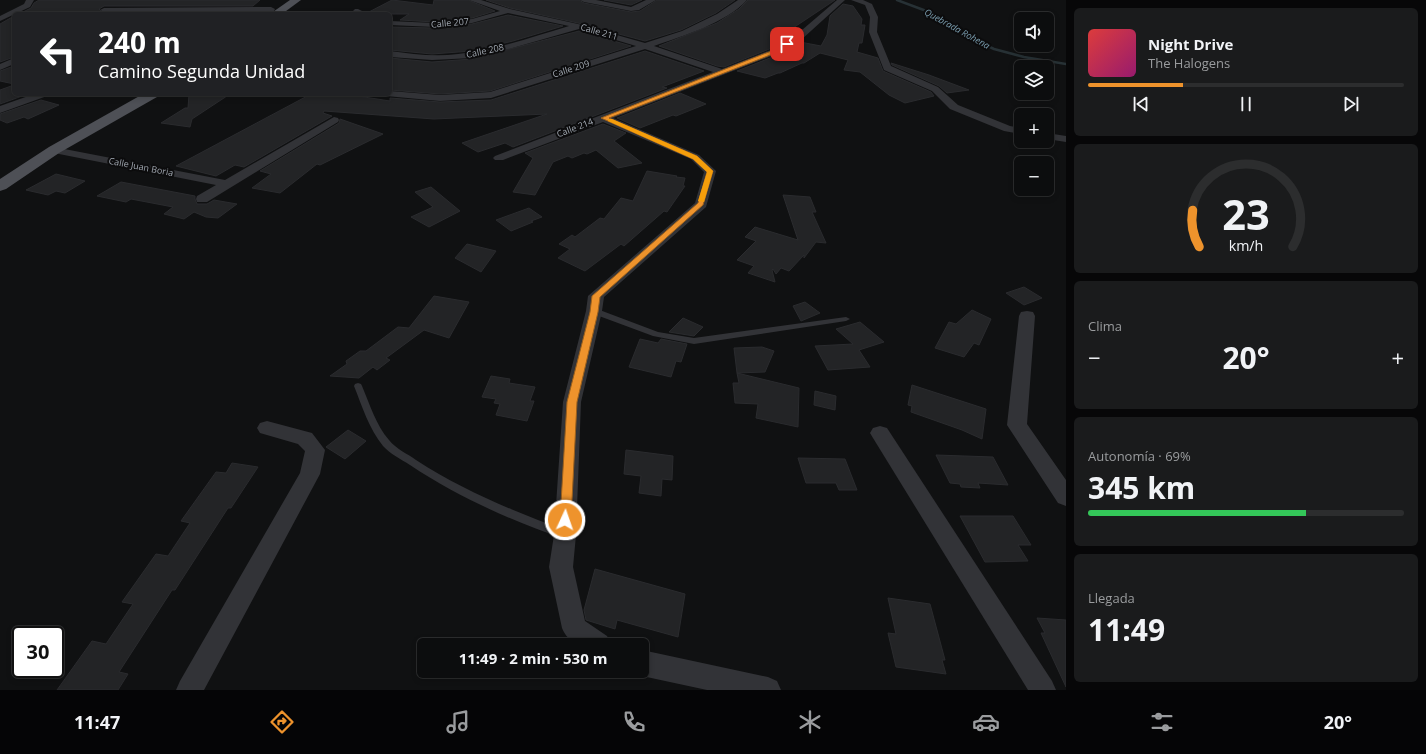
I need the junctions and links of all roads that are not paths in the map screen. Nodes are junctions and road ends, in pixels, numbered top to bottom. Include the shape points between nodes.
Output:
1 (30, 0) edge
2 (201, 0) edge
3 (282, 0) edge
4 (473, 0) edge
5 (584, 0) edge
6 (652, 0) edge
7 (743, 0) edge
8 (841, 0) edge
9 (855, 0) edge
10 (299, 2) edge
11 (114, 3) dead end
12 (189, 10) junction
13 (508, 11) junction
14 (14, 12) edge
15 (101, 12) edge
16 (273, 12) edge
17 (292, 12) edge
18 (12, 13) edge
19 (0, 19) edge
20 (392, 23) edge
21 (578, 26) junction
22 (646, 46) junction
23 (392, 54) edge
24 (12, 61) edge
25 (0, 67) edge
26 (723, 72) junction
27 (392, 94) edge
28 (38, 96) edge
29 (125, 96) edge
30 (148, 96) edge
31 (0, 110) edge
32 (604, 118) junction
33 (334, 120) dead end
34 (1014, 130) edge
35 (1054, 137) edge
36 (1066, 139) edge
37 (50, 145) junction
38 (499, 158) dead end
39 (228, 184) junction
40 (0, 186) edge
41 (202, 199) dead end
42 (594, 312) junction
43 (1027, 316) dead end
44 (846, 318) dead end
45 (358, 386) dead end
46 (267, 428) dead end
47 (880, 433) dead end
48 (1066, 497) edge
49 (565, 535) junction
50 (588, 638) edge
51 (649, 664) edge
52 (189, 690) edge
53 (768, 690) edge
54 (1043, 690) edge

1 - 14 street via 27,5
2 - 12 street
3 - 16 street
4 - 13 street, Calle 211
5 - 6 street via 630,9
7 - 22 street, Calle 209 via 720,16 685,33
8 - 26 street, Calle 214 via 798,38 776,51
9 - 34 street via 868,4 874,18 873,32 887,68 935,89 954,107
10 - 16 main road
10 - 17 main road
11 - 15 street
12 - 15 street
12 - 16 street
13 - 20 street, Calle 207 via 472,21 434,25
13 - 21 street, Calle 211
18 - 19 street
21 - 22 street, Calle 211
21 - 23 street, Calle 208 via 490,52 457,57
22 - 26 street, Calle 211
22 - 27 street, Calle 209 via 490,95 439,100
24 - 25 street
26 - 32 street, Calle 214
28 - 31 street
29 - 37 main road
30 - 37 main road
32 - 38 street, Calle 214
32 - 42 street via 695,157 710,171 701,204 596,296
33 - 39 street
35 - 36 street
37 - 39 street, Calle Juan Boria
37 - 40 main road
39 - 41 street
42 - 44 lane via 656,334 694,341
42 - 49 street via 572,402
43 - 48 street via 1017,425
45 - 49 lane via 374,425 387,444 460,490 521,520
46 - 52 street via 305,438 315,450 310,474
47 - 54 street
49 - 50 street via 561,567 574,628
51 - 53 street

